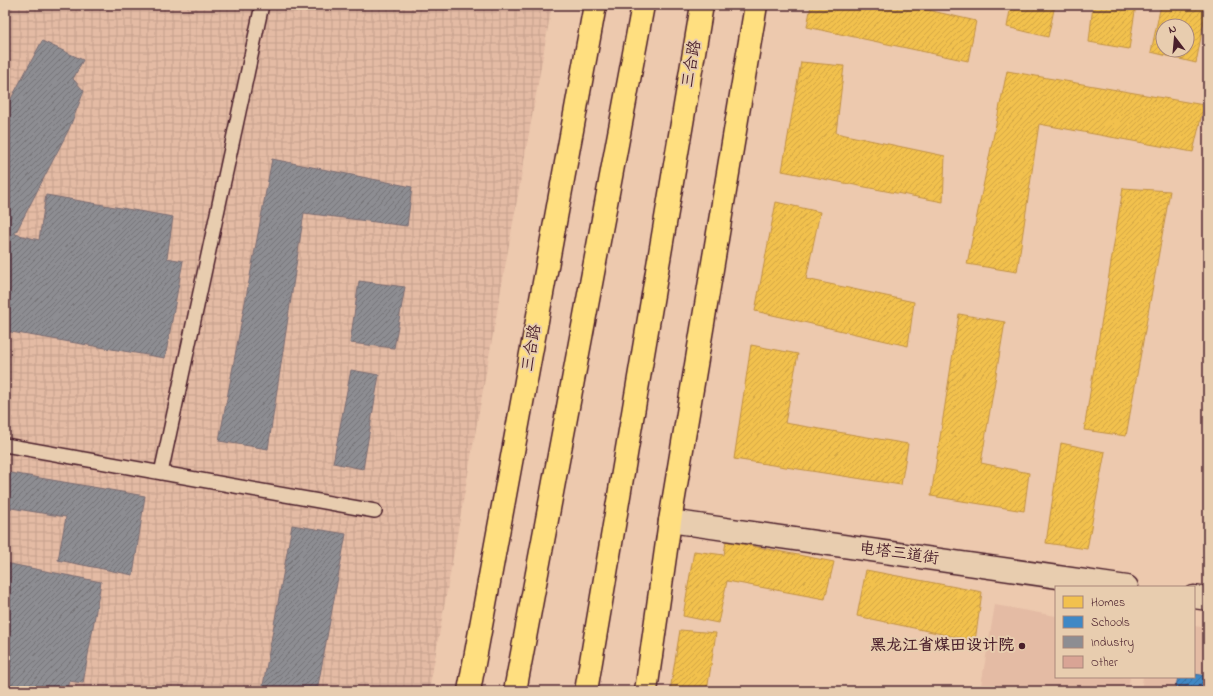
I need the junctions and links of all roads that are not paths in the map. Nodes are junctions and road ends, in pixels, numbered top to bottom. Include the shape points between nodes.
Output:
1 (262, 5) edge
2 (595, 5) edge
3 (643, 5) edge
4 (702, 5) edge
5 (756, 5) edge
6 (5, 445) edge
7 (161, 473) junction
8 (375, 511) dead end
9 (670, 521) junction
10 (1120, 586) edge
11 (1195, 597) edge
12 (1208, 599) edge
13 (469, 691) edge
14 (515, 691) edge
15 (586, 691) edge
16 (646, 691) edge

1 - 7 lane
2 - 13 highway, 三合路
3 - 14 highway
4 - 15 highway, 三合路
5 - 9 highway
6 - 7 lane
7 - 8 lane
9 - 10 street, 电塔三道街
9 - 16 highway
11 - 12 street

